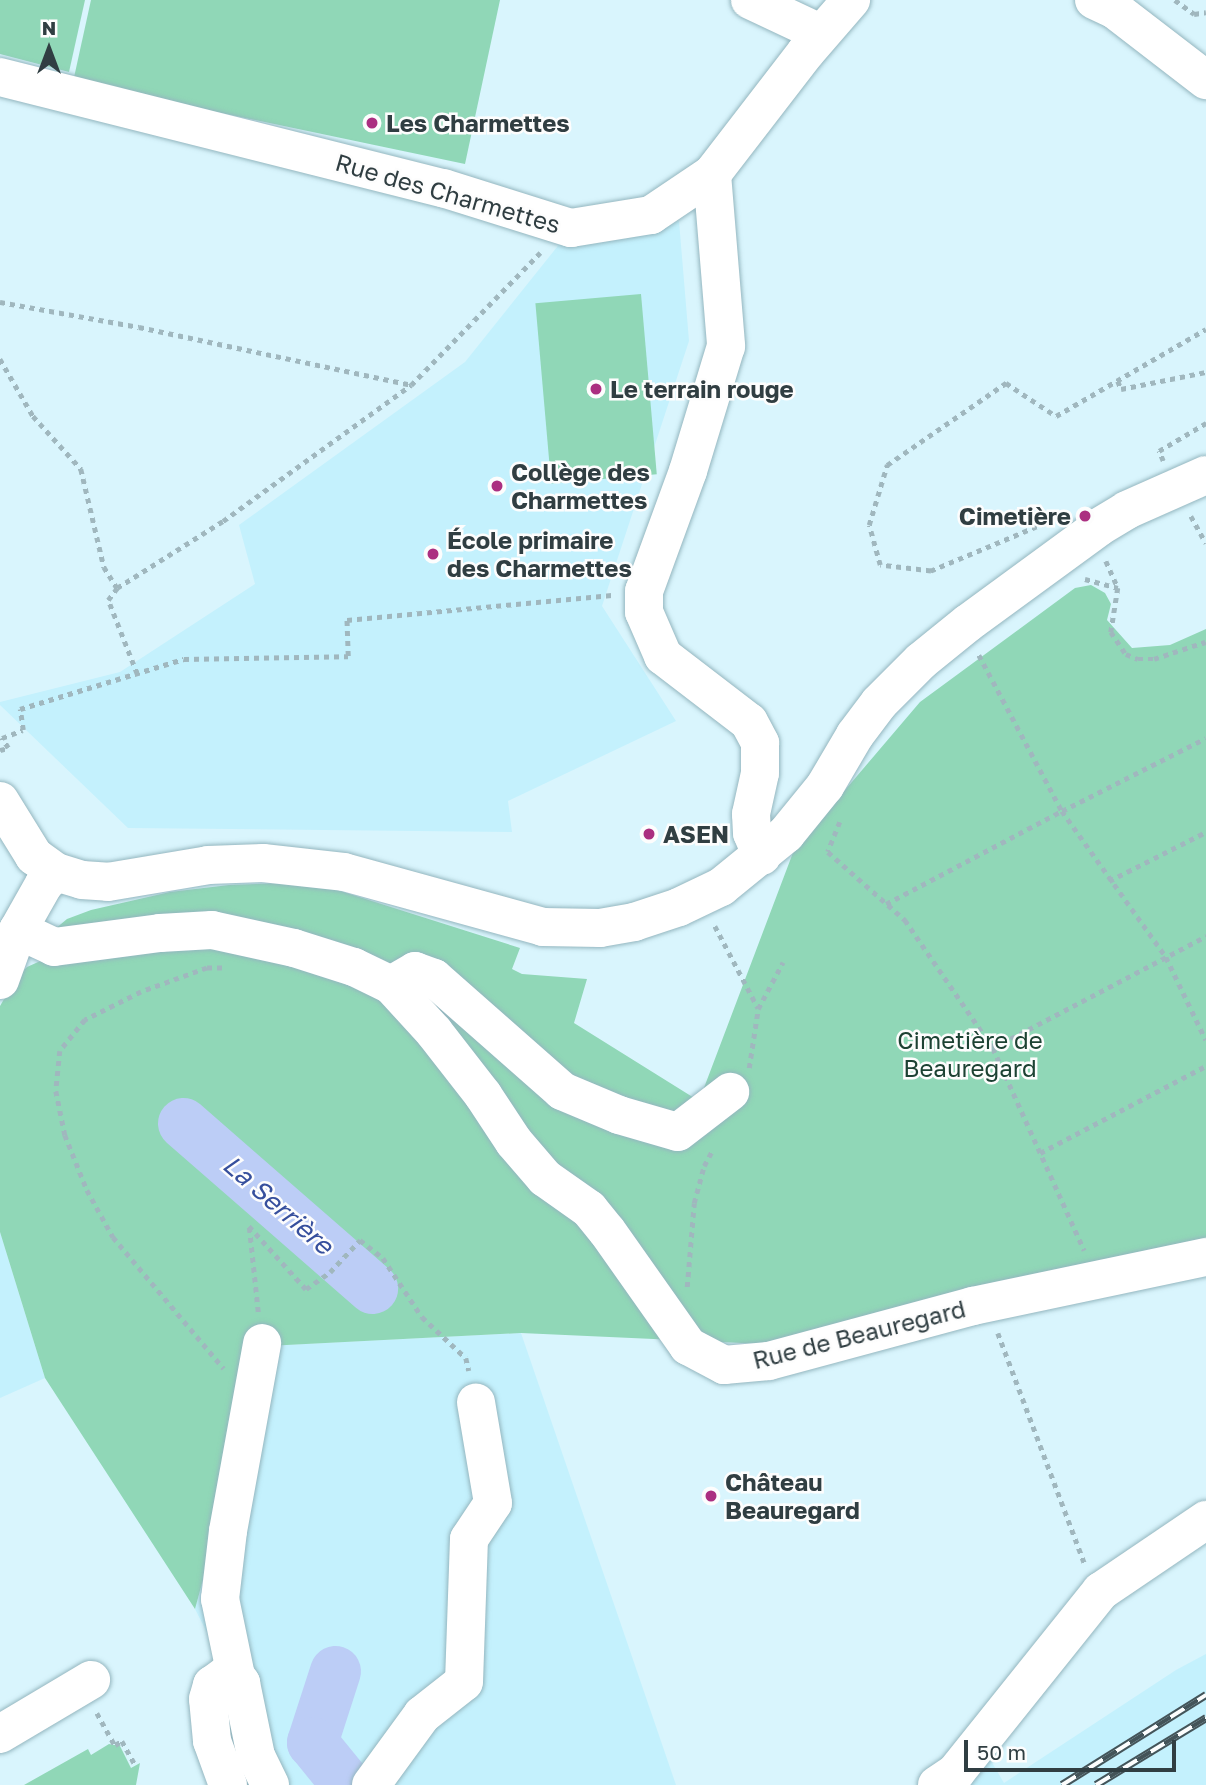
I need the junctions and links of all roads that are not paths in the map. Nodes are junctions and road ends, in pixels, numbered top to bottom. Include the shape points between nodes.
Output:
1 (750, 0) edge
2 (851, 0) edge
3 (1094, 0) edge
4 (820, 33) junction
5 (0, 77) edge
6 (1206, 80) edge
7 (712, 174) junction
8 (1206, 475) edge
9 (0, 801) edge
10 (762, 856) junction
11 (56, 872) junction
12 (18, 930) junction
13 (0, 980) edge
14 (391, 985) junction
15 (730, 1092) road end
16 (1206, 1257) edge
17 (262, 1342) road end
18 (476, 1402) road end
19 (1206, 1520) edge
20 (231, 1675) junction
21 (86, 1683) road end
22 (0, 1734) edge
23 (228, 1785) edge
24 (270, 1785) edge
25 (371, 1785) edge
26 (937, 1785) edge

1 - 4 street
2 - 4 street, Rue des Charmettes
3 - 6 street via 1115,10
4 - 7 street, Rue des Charmettes
5 - 7 street, Rue des Charmettes via 443,188 571,228 651,215
7 - 10 street via 726,346 645,591 644,612 663,656 749,722 760,743 760,773 751,814 752,833
8 - 10 street via 1099,527 921,661 879,703 825,786
9 - 11 street via 34,856
10 - 11 street via 721,887 679,907 634,922 568,930 509,920 382,881 307,867 208,865 108,882
11 - 12 street
12 - 13 street
12 - 14 street via 54,947 212,930 294,948 354,967
14 - 15 street via 415,971 434,978 562,1091 619,1115 678,1132
14 - 16 street, Rue de Beauregard via 434,1032 545,1178 589,1209 688,1346 724,1365 769,1361 986,1303
17 - 20 street via 220,1599
18 - 25 street via 493,1503 470,1539 464,1682 422,1715
19 - 26 street via 1101,1591 956,1772
20 - 23 street via 212,1685 208,1699 212,1741
20 - 24 street via 241,1683 256,1756
21 - 22 street

